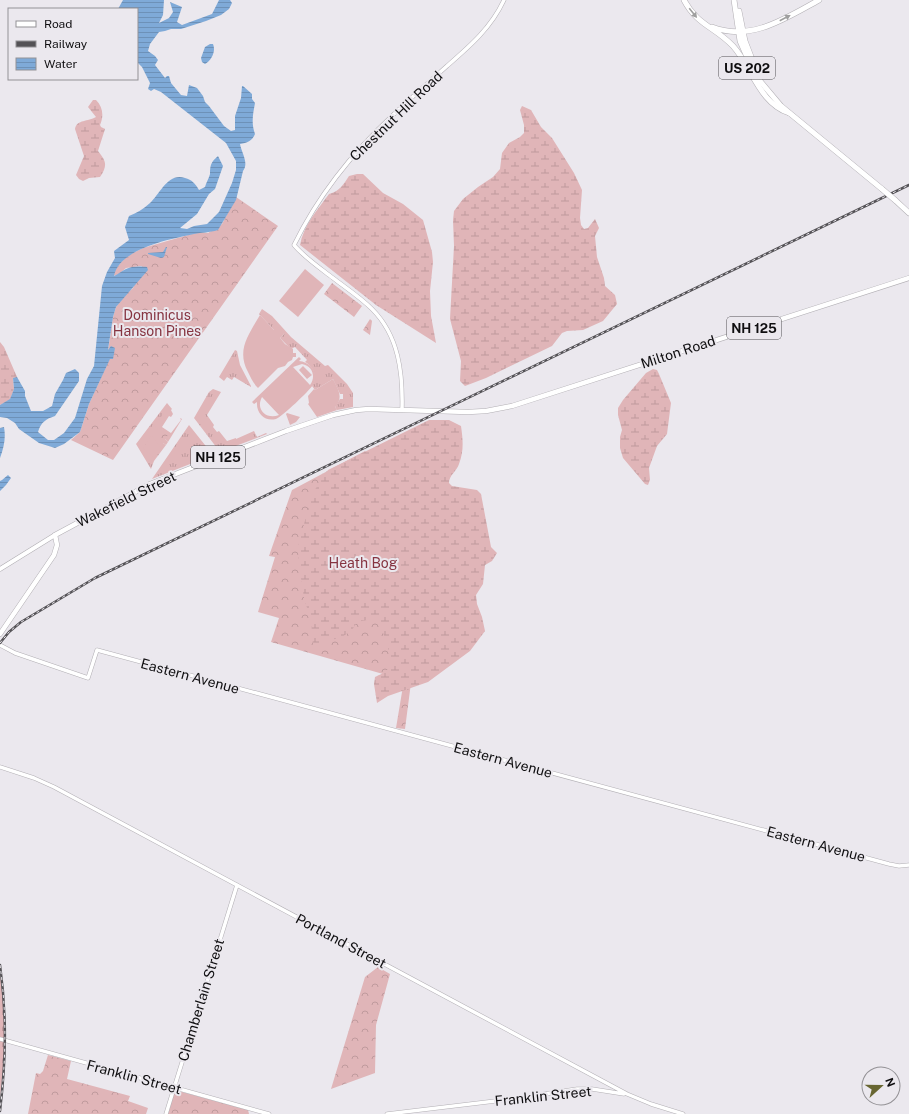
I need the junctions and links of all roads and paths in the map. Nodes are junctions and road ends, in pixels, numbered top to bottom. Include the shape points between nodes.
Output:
1 (504, 0) edge
2 (684, 0) edge
3 (734, 0) edge
4 (738, 0) edge
5 (819, 0) edge
6 (704, 24) junction
7 (740, 32) junction
8 (789, 113) junction
9 (909, 213) edge
10 (909, 278) edge
11 (402, 410) junction
12 (468, 412) joint
13 (55, 535) junction
14 (0, 569) edge
15 (0, 634) edge
16 (0, 644) edge
17 (0, 767) edge
18 (909, 865) edge
19 (237, 886) junction
20 (0, 1039) edge
21 (174, 1088) junction
22 (627, 1094) junction
23 (166, 1114) edge
24 (269, 1114) edge
25 (387, 1114) edge
26 (683, 1114) edge

1 - 11 street, Chestnut Hill Road via 493,20 478,38 383,124 349,160 320,201 294,245 308,259 367,304 386,326 399,362
2 -> 6 highway, US 202 via 694,16
3 - 7 highway
4 - 7 highway
7 -> 5 highway via 768,26
6 - 7 highway via 725,32
6 - 8 highway, US 202 via 732,46 763,92 781,110
7 - 8 highway, US 202 via 747,59 755,75
8 - 9 highway, US 202, bridge
10 - 12 main road, Milton Road / NH 125 via 518,404
11 - 12 main road, Wakefield Street / NH 125
11 - 13 main road, Wakefield Street / NH 125 via 351,411 286,431 150,484
13 - 14 main road, Wakefield Street
13 - 15 main road via 57,545 54,555
16 - 18 street, Eastern Avenue via 15,653 88,678 97,650 889,864
17 - 19 street, Portland Street via 49,785
19 - 21 street, Chamberlain Street
19 - 22 street, Portland Street
20 - 21 street, Franklin Street
21 - 23 street, Chamberlain Street
21 - 24 street, Franklin Street
22 - 25 street, Franklin Street via 577,1089
22 - 26 street, Portland Street

